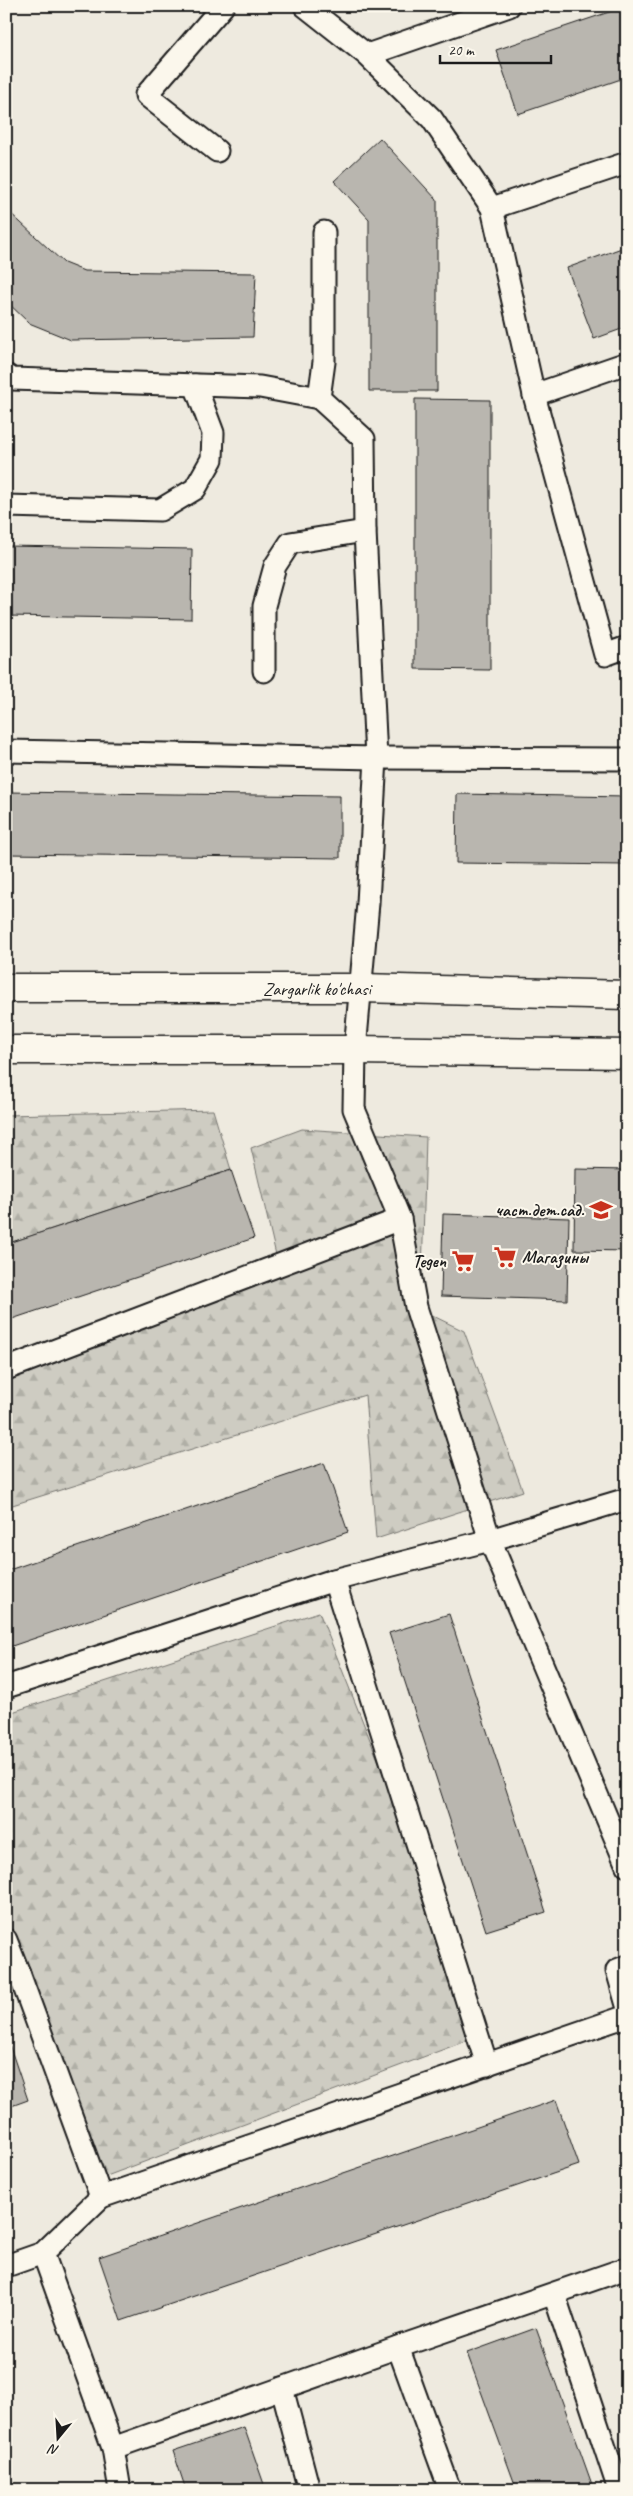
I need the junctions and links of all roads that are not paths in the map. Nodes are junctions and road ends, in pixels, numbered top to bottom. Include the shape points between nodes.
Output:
1 (223, 6) edge
2 (305, 6) edge
3 (509, 6) edge
4 (367, 55) junction
5 (217, 152) dead end
6 (627, 163) edge
7 (492, 208) junction
8 (324, 232) dead end
9 (627, 363) edge
10 (6, 375) edge
11 (196, 385) junction
12 (534, 395) junction
13 (320, 398) junction
14 (6, 506) edge
15 (365, 531) junction
16 (627, 647) edge
17 (264, 671) dead end
18 (6, 751) edge
19 (376, 758) junction
20 (627, 759) edge
21 (6, 988) edge
22 (361, 988) junction
23 (627, 995) edge
24 (6, 1050) edge
25 (355, 1050) junction
26 (627, 1054) edge
27 (400, 1219) junction
28 (6, 1369) edge
29 (627, 1499) edge
30 (490, 1540) junction
31 (334, 1580) junction
32 (6, 1687) edge
33 (627, 1866) edge
34 (6, 1940) edge
35 (627, 1966) edge
36 (13, 1975) edge
37 (627, 2005) edge
38 (627, 2016) edge
39 (487, 2065) junction
40 (101, 2198) junction
41 (43, 2253) junction
42 (6, 2266) edge
43 (627, 2268) edge
44 (554, 2294) junction
45 (398, 2346) junction
46 (282, 2388) junction
47 (114, 2448) junction
48 (120, 2490) edge
49 (309, 2490) edge
50 (450, 2490) edge
51 (619, 2490) edge

1 - 5 lane via 146,95
2 - 4 lane
3 - 4 lane
4 - 7 lane via 432,119
6 - 7 lane
7 - 12 lane
8 - 13 lane via 324,362
9 - 12 lane
10 - 11 lane via 12,379
11 - 13 lane via 260,387
11 - 14 lane via 212,434 212,459 195,489 160,510
12 - 16 lane via 604,655
13 - 15 lane via 364,439
15 - 17 lane via 290,543 275,566 264,606
15 - 19 lane
18 - 19 lane
19 - 20 lane
19 - 22 lane
21 - 22 main road, Zargarlik ko'chasi
22 - 23 main road, Zargarlik ko'chasi
22 - 25 lane
24 - 25 main road
25 - 26 main road
25 - 27 lane via 354,1109
27 - 28 lane
27 - 30 lane via 416,1306
29 - 30 lane
30 - 31 lane
30 - 33 lane
31 - 32 lane
31 - 39 lane
34 - 36 lane
35 - 37 lane via 617,1970
36 - 40 lane
38 - 39 lane
39 - 40 lane
40 - 41 lane
41 - 42 lane
41 - 47 lane
43 - 44 lane
44 - 45 lane
44 - 51 lane
45 - 46 lane
45 - 50 lane
46 - 47 lane
46 - 49 lane
47 - 48 lane

